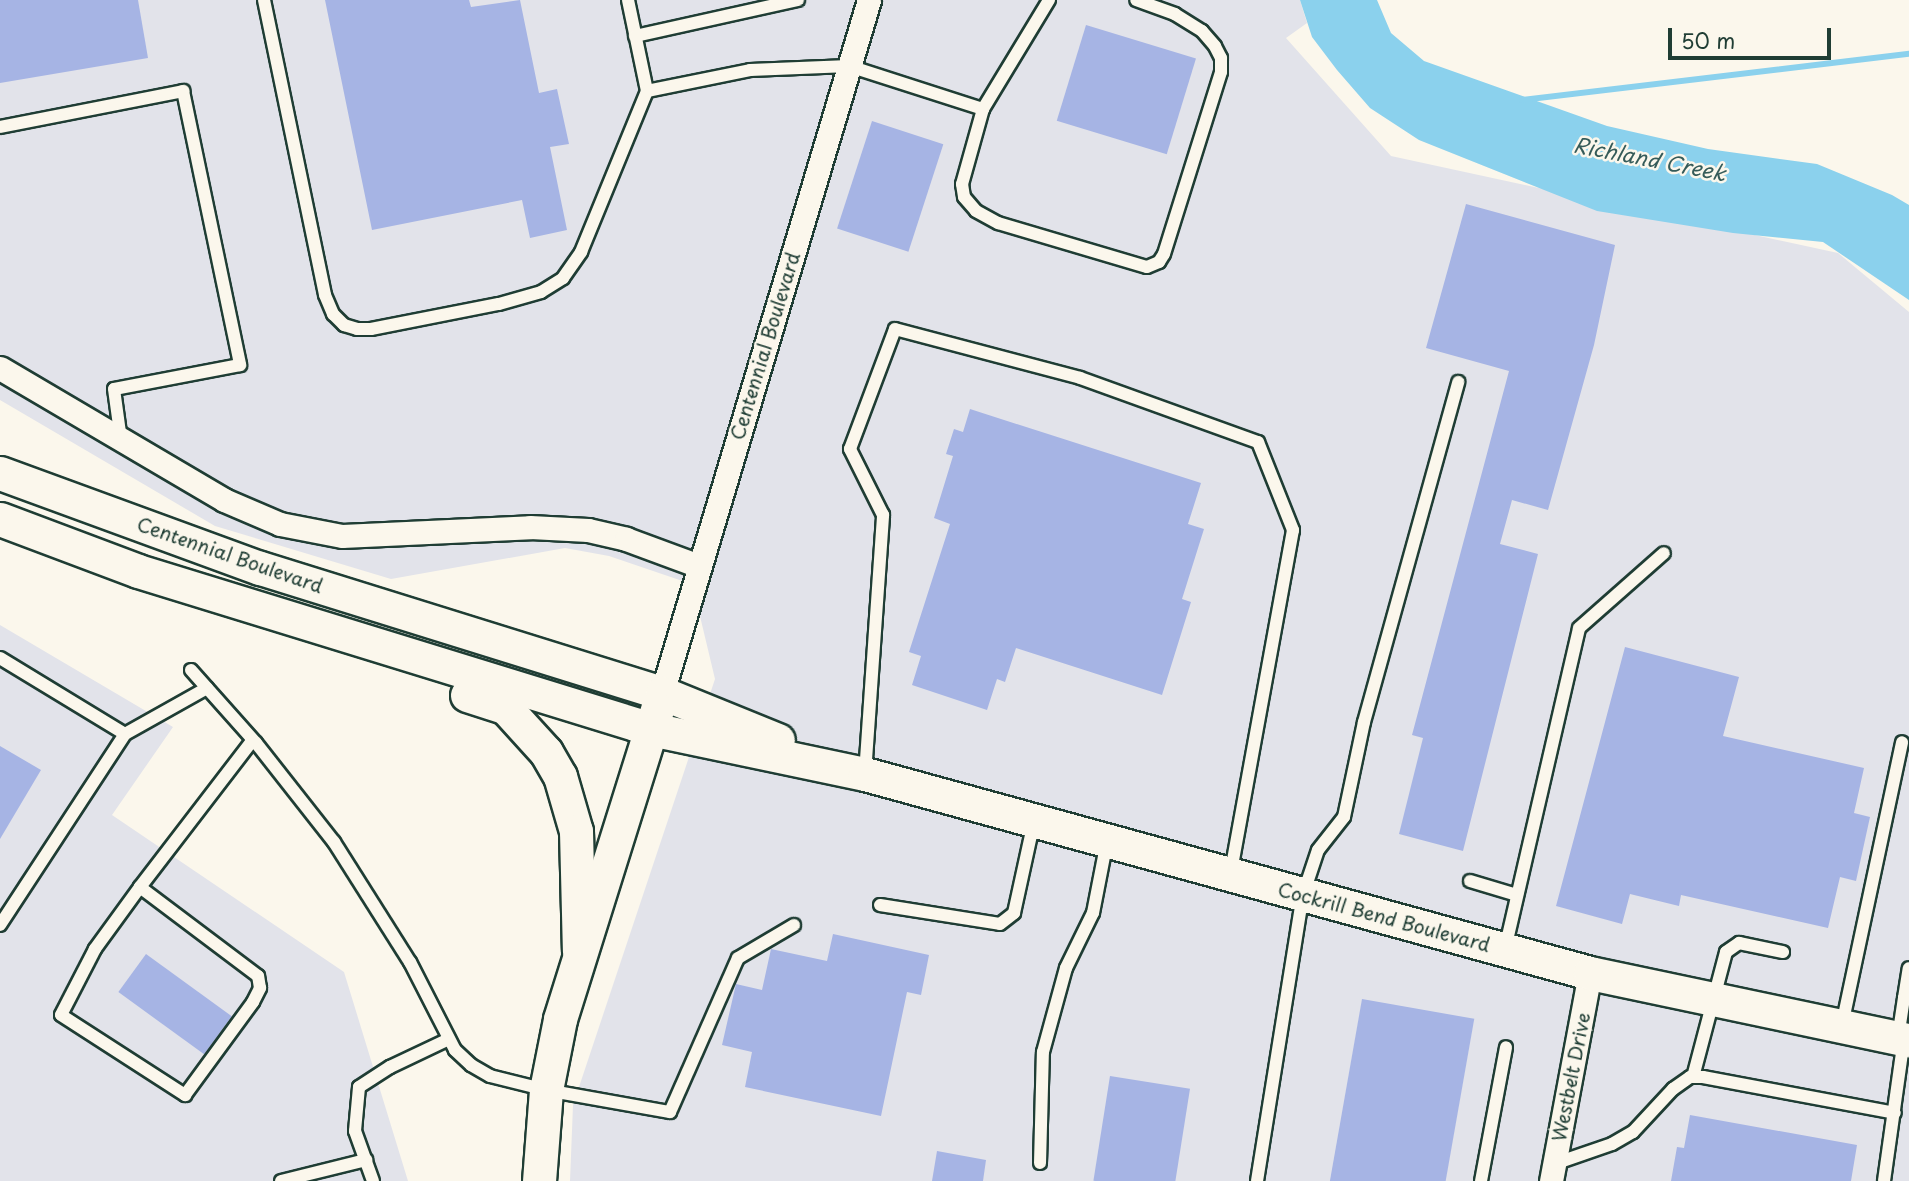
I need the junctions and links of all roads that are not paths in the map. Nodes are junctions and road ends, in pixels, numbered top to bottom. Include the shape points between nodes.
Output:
1 (264, 0) edge
2 (628, 0) edge
3 (798, 0) edge
4 (1049, 0) edge
5 (1136, 0) edge
6 (864, 1) edge
7 (635, 36) junction
8 (849, 66) junction
9 (647, 91) junction
10 (983, 109) junction
11 (0, 127) edge
12 (0, 368) edge
13 (1458, 382) dead end
14 (121, 440) junction
15 (0, 473) edge
16 (0, 519) edge
17 (1664, 553) dead end
18 (699, 566) junction
19 (138, 571) junction
20 (0, 658) edge
21 (191, 670) dead end
22 (207, 688) junction
23 (662, 693) junction
24 (651, 729) junction
25 (125, 734) junction
26 (253, 740) junction
27 (1902, 742) dead end
28 (865, 774) junction
29 (1034, 821) junction
30 (1107, 841) junction
31 (1230, 874) junction
32 (1470, 881) dead end
33 (140, 887) junction
34 (1303, 895) junction
35 (1517, 895) junction
36 (880, 905) dead end
37 (0, 925) edge
38 (794, 925) dead end
39 (1504, 950) junction
40 (579, 951) junction
41 (1783, 952) dead end
42 (1909, 968) edge
43 (1590, 973) junction
44 (1714, 999) junction
45 (1906, 999) edge
46 (1842, 1026) junction
47 (449, 1039) junction
48 (1904, 1039) edge
49 (1506, 1047) dead end
50 (1693, 1077) junction
51 (547, 1090) junction
52 (1895, 1113) junction
53 (366, 1160) junction
54 (1040, 1163) dead end
55 (1553, 1172) edge
56 (281, 1181) edge
57 (373, 1181) edge
58 (539, 1181) edge
59 (1257, 1181) edge
60 (1480, 1181) edge
61 (1884, 1181) edge

1 - 9 lane via 325,295 333,314 357,329 499,304 541,292 563,278 581,252
2 - 7 lane
3 - 7 lane
4 - 10 lane
5 - 10 lane via 1175,14 1202,31 1221,58 1210,112 1159,262 1141,266 998,223 976,211 964,197 962,184
6 - 8 street, Centennial Boulevard
7 - 9 lane
8 - 9 lane via 750,70
8 - 10 lane
8 - 18 street, Centennial Boulevard
11 - 14 lane via 183,90 240,365 114,389
12 - 14 street
13 - 34 lane via 1364,722 1343,817 1318,850
14 - 18 street via 233,505 312,532 342,536 530,527 589,530
15 - 23 main road, Centennial Boulevard via 260,568
16 - 19 main road, Centennial Boulevard
17 - 35 lane via 1579,628
18 - 23 street, Centennial Boulevard
19 - 24 main road, Centennial Boulevard
19 - 40 main road via 243,625 505,707 546,752 570,802 576,831
20 - 25 lane
21 - 22 lane
22 - 25 lane
22 - 26 lane
23 - 24 main road, Centennial Boulevard
23 - 28 main road, Centennial Boulevard
24 - 28 main road, Centennial Boulevard
24 - 40 main road, Centennial Boulevard
25 - 37 lane
26 - 33 lane
26 - 47 lane via 334,842 410,962
27 - 46 lane
28 - 29 main road, Cockrill Bend Boulevard
28 - 31 lane via 883,515 850,449 895,329 1080,378 1258,442 1293,530
29 - 30 main road, Cockrill Bend Boulevard
29 - 36 lane via 1014,913 1000,924
30 - 31 main road, Cockrill Bend Boulevard
30 - 54 lane via 1093,913 1066,968 1044,1052
31 - 34 main road, Cockrill Bend Boulevard
32 - 35 lane
33 - 33 lane via 258,976 260,988 253,1002 185,1096 61,1015 95,949
34 - 39 main road, Cockrill Bend Boulevard
34 - 59 lane
35 - 39 lane
38 - 51 lane via 738,958 670,1112
39 - 43 main road, Cockrill Bend Boulevard
40 - 51 main road, Centennial Boulevard
41 - 44 lane via 1732,945
42 - 45 lane
43 - 44 main road, Cockrill Bend Boulevard
43 - 55 street, Westbelt Drive
44 - 46 main road, Cockrill Bend Boulevard
44 - 50 lane
45 - 48 lane
46 - 48 main road, Cockrill Bend Boulevard
47 - 51 lane via 471,1065 490,1076
47 - 53 lane via 359,1087 355,1131
48 - 52 lane
49 - 60 lane
50 - 52 lane
50 - 55 lane via 1673,1089 1633,1132
51 - 58 main road, Centennial Boulevard
52 - 61 lane
53 - 56 lane
53 - 57 lane

